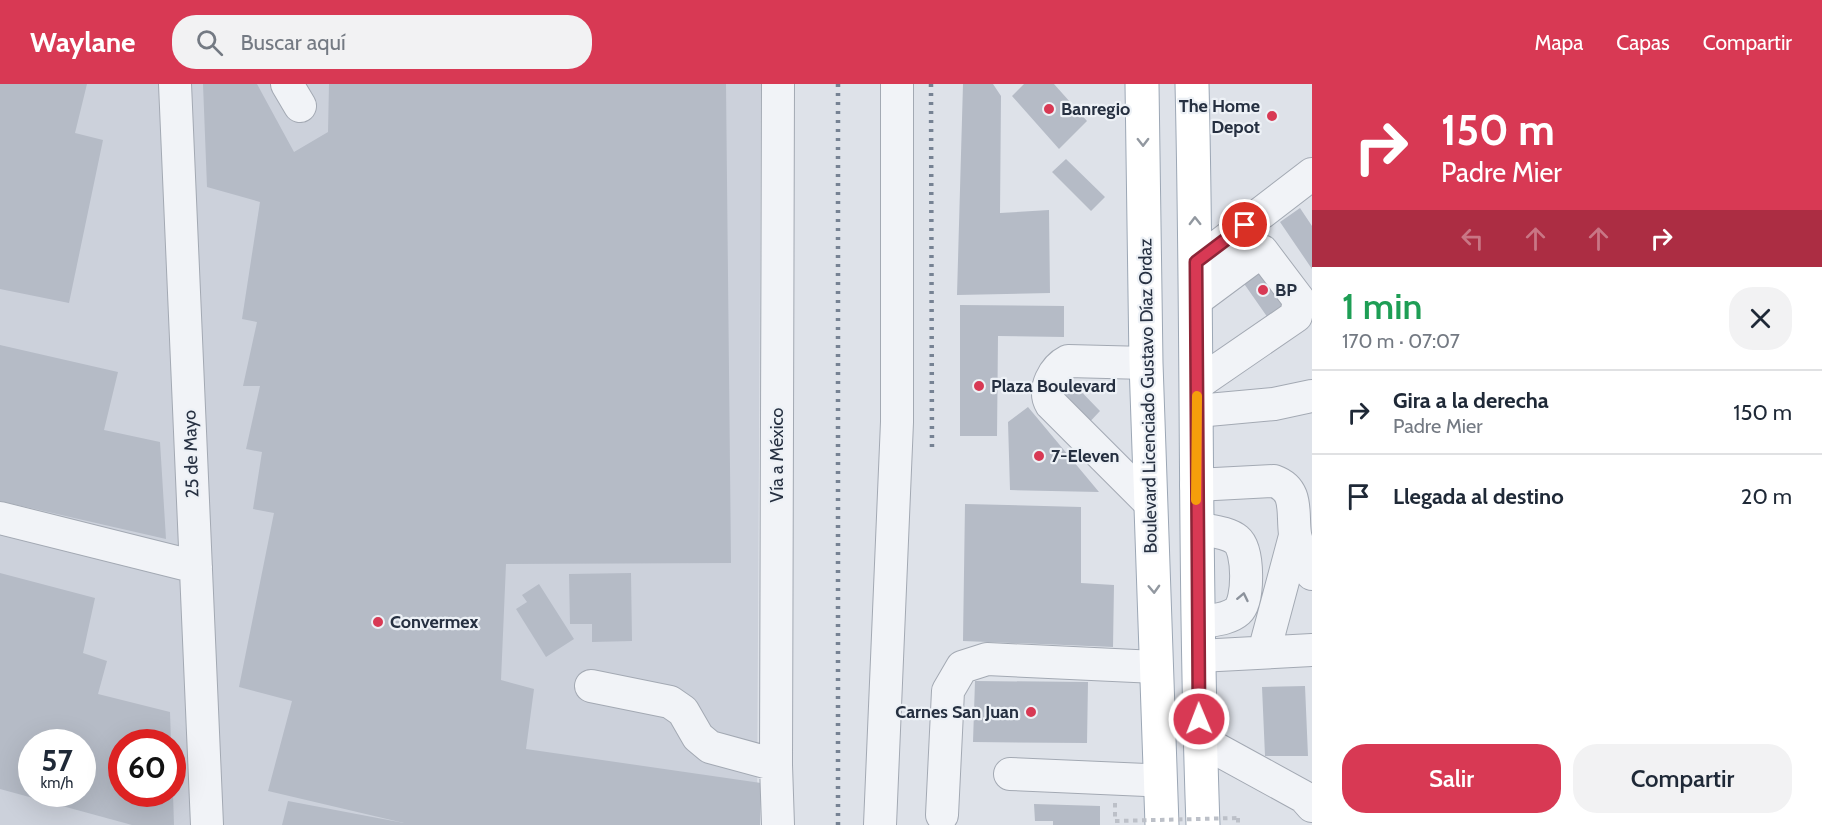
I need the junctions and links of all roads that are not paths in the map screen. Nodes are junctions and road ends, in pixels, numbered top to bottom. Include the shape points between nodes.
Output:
1 (175, 84) edge
2 (778, 84) edge
3 (897, 84) edge
4 (1143, 84) edge
5 (1192, 84) edge
6 (1312, 174) edge
7 (1245, 225) junction
8 (1262, 251) junction
9 (1196, 262) junction
10 (1196, 300) junction
11 (1146, 363) junction
12 (1312, 396) edge
13 (1197, 397) junction
14 (1196, 485) junction
15 (1151, 504) junction
16 (0, 519) edge
17 (1197, 528) junction
18 (1295, 536) junction
19 (196, 567) junction
20 (1312, 574) edge
21 (1198, 623) junction
22 (1312, 650) edge
23 (1264, 652) junction
24 (1199, 656) junction
25 (1156, 667) junction
26 (591, 686) dead end
27 (1159, 708) junction
28 (1200, 740) junction
29 (776, 765) junction
30 (1010, 774) dead end
31 (1146, 780) junction
32 (1309, 799) edge
33 (942, 815) dead end
34 (1129, 823) edge
35 (207, 825) edge
36 (778, 825) edge
37 (880, 825) edge
38 (1162, 825) edge
39 (1203, 825) edge

1 - 19 street, 25 de Mayo
2 - 29 street, Vía a México
3 - 37 street via 897,422
4 -> 11 main road, Boulevard Licenciado Gustavo Díaz Ordaz
9 -> 5 main road
6 - 7 street
7 - 8 street
7 - 9 street
8 - 10 street
8 - 13 street via 1299,300 1296,316
9 - 10 main road
10 - 13 main road
11 - 15 main road, Boulevard Licenciado Gustavo Díaz Ordaz
11 - 15 street via 1068,361 1049,385 1047,395 1051,404
12 - 13 street via 1274,404
13 - 14 main road
14 - 17 main road
14 - 18 street via 1274,481 1284,484 1292,494
15 -> 25 main road, Boulevard Licenciado Gustavo Díaz Ordaz
16 - 19 street
17 - 21 main road
21 -> 17 street via 1238,611 1244,603 1246,578 1240,542
18 - 20 street
18 - 23 street
19 - 35 street, 25 de Mayo
21 - 24 main road
22 - 23 street
23 - 24 street
24 - 28 main road
25 - 27 main road, Boulevard Licenciado Gustavo Díaz Ordaz
25 - 33 street via 987,659 962,667 948,691
26 - 29 street via 670,702 683,711 710,747
27 - 31 main road, Boulevard Licenciado Gustavo Díaz Ordaz
27 - 38 main road, Boulevard Licenciado Gustavo Díaz Ordaz
28 - 32 street
28 - 39 main road
29 - 36 street, Vía a México
30 - 31 street
31 - 34 main road, Boulevard Licenciado Gustavo Díaz Ordaz

